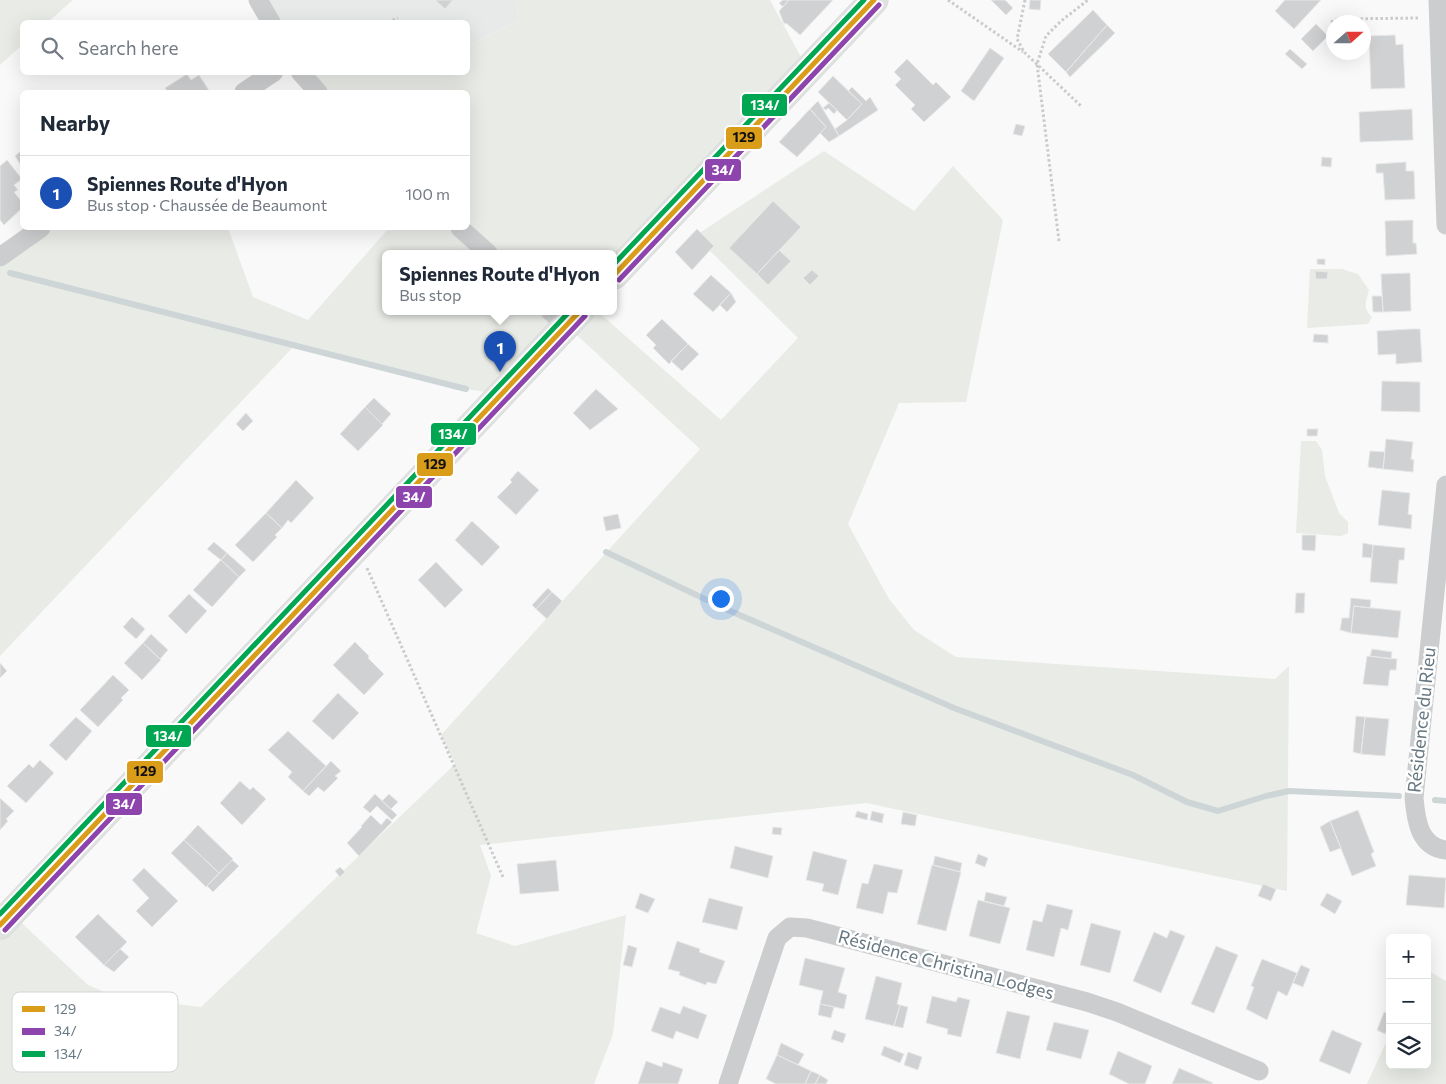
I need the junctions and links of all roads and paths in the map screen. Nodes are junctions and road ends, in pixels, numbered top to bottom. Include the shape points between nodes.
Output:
1 (258, 0) edge
2 (874, 0) edge
3 (948, 0) edge
4 (1025, 0) edge
5 (1088, 0) edge
6 (1438, 9) edge
7 (1371, 16) edge
8 (398, 18) dead end
9 (270, 20) edge
10 (393, 20) edge
11 (1024, 52) junction
12 (1037, 64) junction
13 (270, 75) edge
14 (303, 75) edge
15 (247, 90) edge
16 (316, 90) edge
17 (1081, 106) dead end
18 (1446, 225) edge
19 (38, 230) edge
20 (462, 230) edge
21 (1059, 240) dead end
22 (485, 250) edge
23 (0, 257) edge
24 (617, 272) edge
25 (565, 316) edge
26 (1446, 484) edge
27 (358, 546) junction
28 (1446, 850) edge
29 (504, 877) dead end
30 (0, 925) edge
31 (1259, 1071) dead end
32 (728, 1084) edge

1 - 9 street
2 - 24 main road
3 - 11 path
4 - 11 path via 1017,39
5 - 12 path via 1046,36
6 - 7 path
6 - 18 street
8 - 10 path
11 - 12 path
12 - 17 path
12 - 21 path
13 - 15 street
14 - 16 street
19 - 23 street
20 - 22 street
25 - 27 main road
26 - 28 street, Résidence du Rieu via 1414,798 1424,838 1431,845
27 - 29 path
27 - 30 main road
31 - 32 street, Résidence Christina Lodges via 1088,1002 807,928 790,927 777,938

